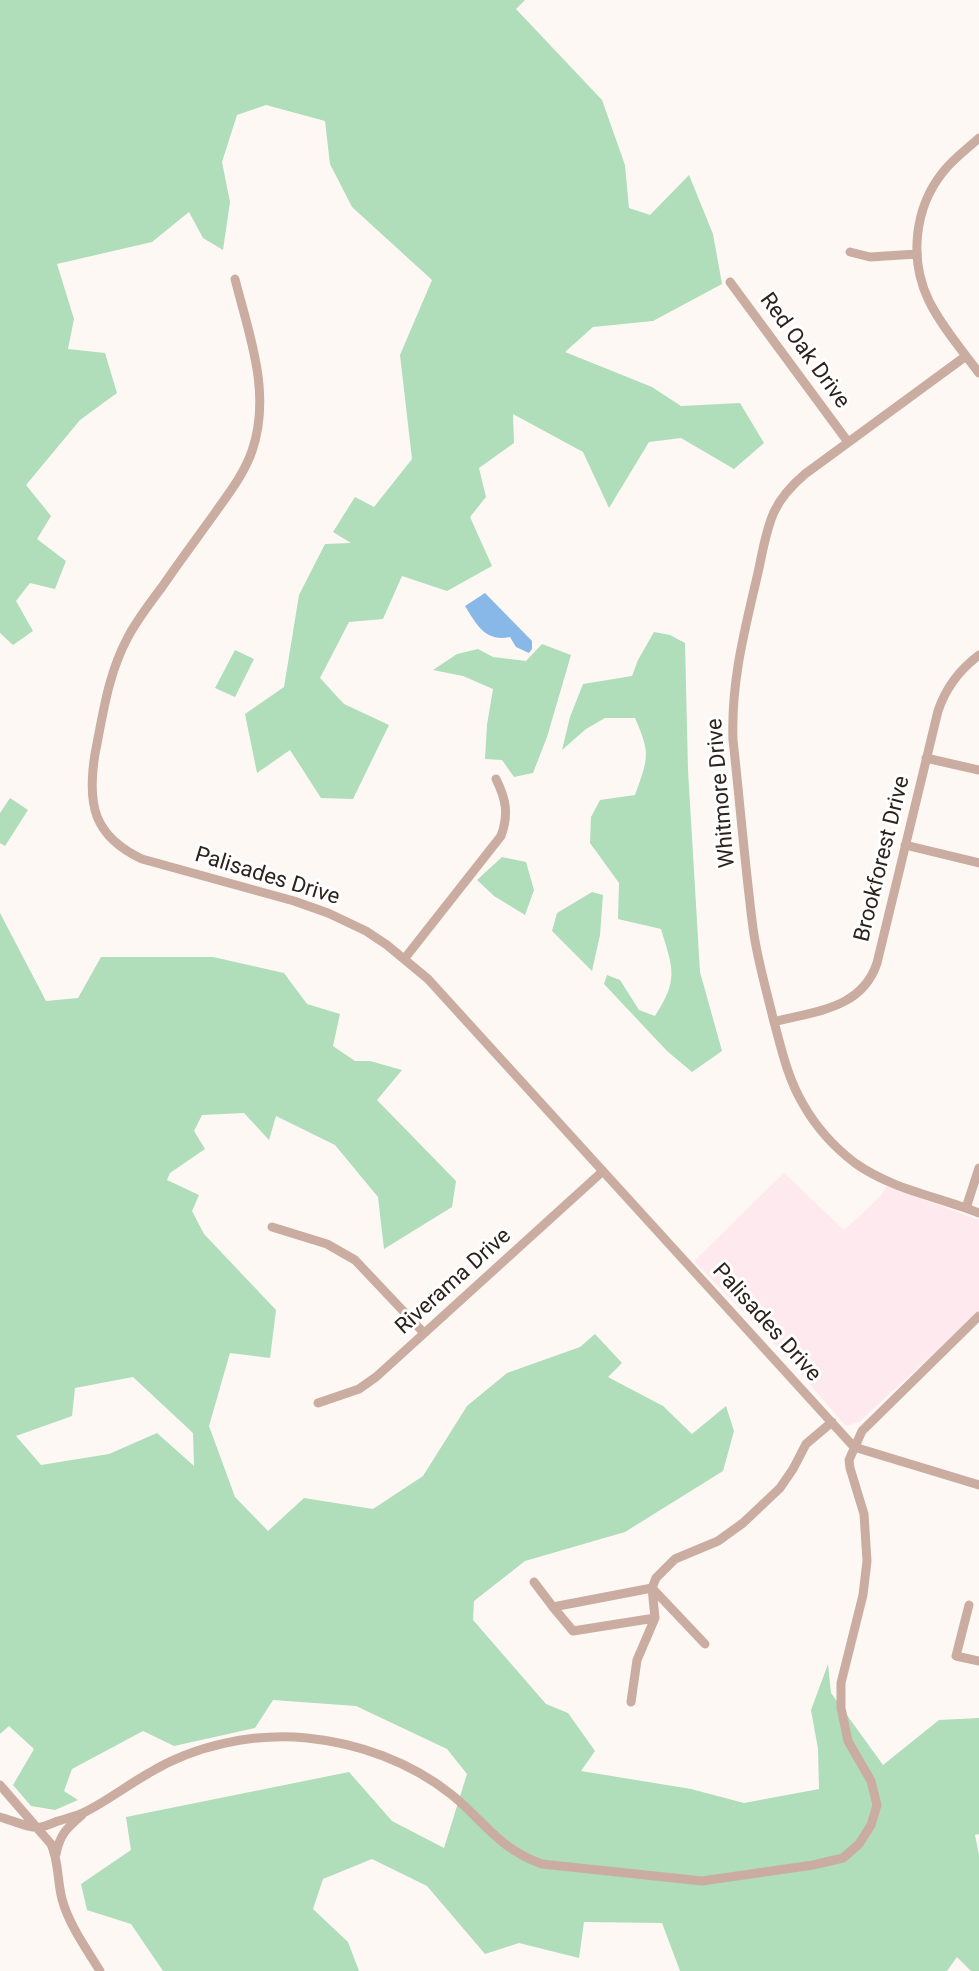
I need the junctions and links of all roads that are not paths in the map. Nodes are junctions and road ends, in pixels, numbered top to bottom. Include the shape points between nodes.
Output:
1 (979, 138) edge
2 (850, 252) dead end
3 (917, 254) junction
4 (235, 279) dead end
5 (730, 282) dead end
6 (966, 356) junction
7 (979, 373) edge
8 (848, 442) junction
9 (979, 655) edge
10 (926, 758) junction
11 (979, 770) edge
12 (496, 779) dead end
13 (905, 845) junction
14 (979, 863) edge
15 (405, 958) junction
16 (774, 1022) junction
17 (979, 1168) edge
18 (603, 1171) junction
19 (966, 1208) junction
20 (979, 1213) edge
21 (272, 1227) dead end
22 (979, 1316) edge
23 (424, 1333) junction
24 (318, 1403) dead end
25 (832, 1422) junction
26 (854, 1447) junction
27 (979, 1485) edge
28 (534, 1582) dead end
29 (652, 1588) junction
30 (969, 1605) dead end
31 (553, 1607) junction
32 (655, 1618) junction
33 (705, 1644) dead end
34 (979, 1661) edge
35 (631, 1702) dead end
36 (0, 1785) edge
37 (14, 1800) junction
38 (85, 1812) junction
39 (2, 1818) edge
40 (38, 1828) junction
41 (56, 1854) junction
42 (100, 1971) edge

1 - 3 street via 944,171 929,194 918,225
2 - 3 street via 870,257
3 - 6 street via 928,300
4 - 15 street, Palisades Drive via 259,382 257,435 237,481 139,618 119,656 92,773 94,809 110,837 136,856 318,909 366,931
5 - 8 street, Red Oak Drive
6 - 7 street
6 - 8 street, Whitmore Drive
8 - 16 street, Whitmore Drive via 799,479 773,514 734,690 733,740 753,929
9 - 10 street, Brookforest Drive via 958,673 943,697
10 - 11 street
10 - 13 street, Brookforest Drive
12 - 15 street via 507,805 501,836
13 - 14 street
13 - 16 street, Brookforest Drive via 877,963 865,987 838,1005
15 - 18 street, Palisades Drive
16 - 19 street, Whitmore Drive via 798,1094 841,1151 889,1183
17 - 19 street
18 - 23 street, Riverama Drive
18 - 25 street, Palisades Drive
19 - 20 street, Whitmore Drive
21 - 23 street via 327,1244 355,1260
22 - 26 street via 862,1431
23 - 24 street, Riverama Drive via 368,1384
25 - 26 street, Palisades Drive
25 - 29 street via 806,1444 780,1488 755,1512 718,1541 675,1559
26 - 27 street
26 - 38 street via 849,1460 864,1514 867,1561 840,1697 848,1741 871,1781 877,1805 865,1835 843,1858 702,1881 542,1864 506,1847 453,1795 407,1767 367,1750 304,1738 261,1738 197,1751 153,1770
28 - 31 street
29 - 31 street
29 - 32 street
29 - 33 street
30 - 34 street via 956,1656
31 - 32 street via 573,1631
32 - 35 street via 637,1660
36 - 37 street
37 - 39 street
37 - 40 street
38 - 40 street
38 - 41 street via 66,1829
39 - 40 street
40 - 41 street
41 - 42 street via 66,1910

